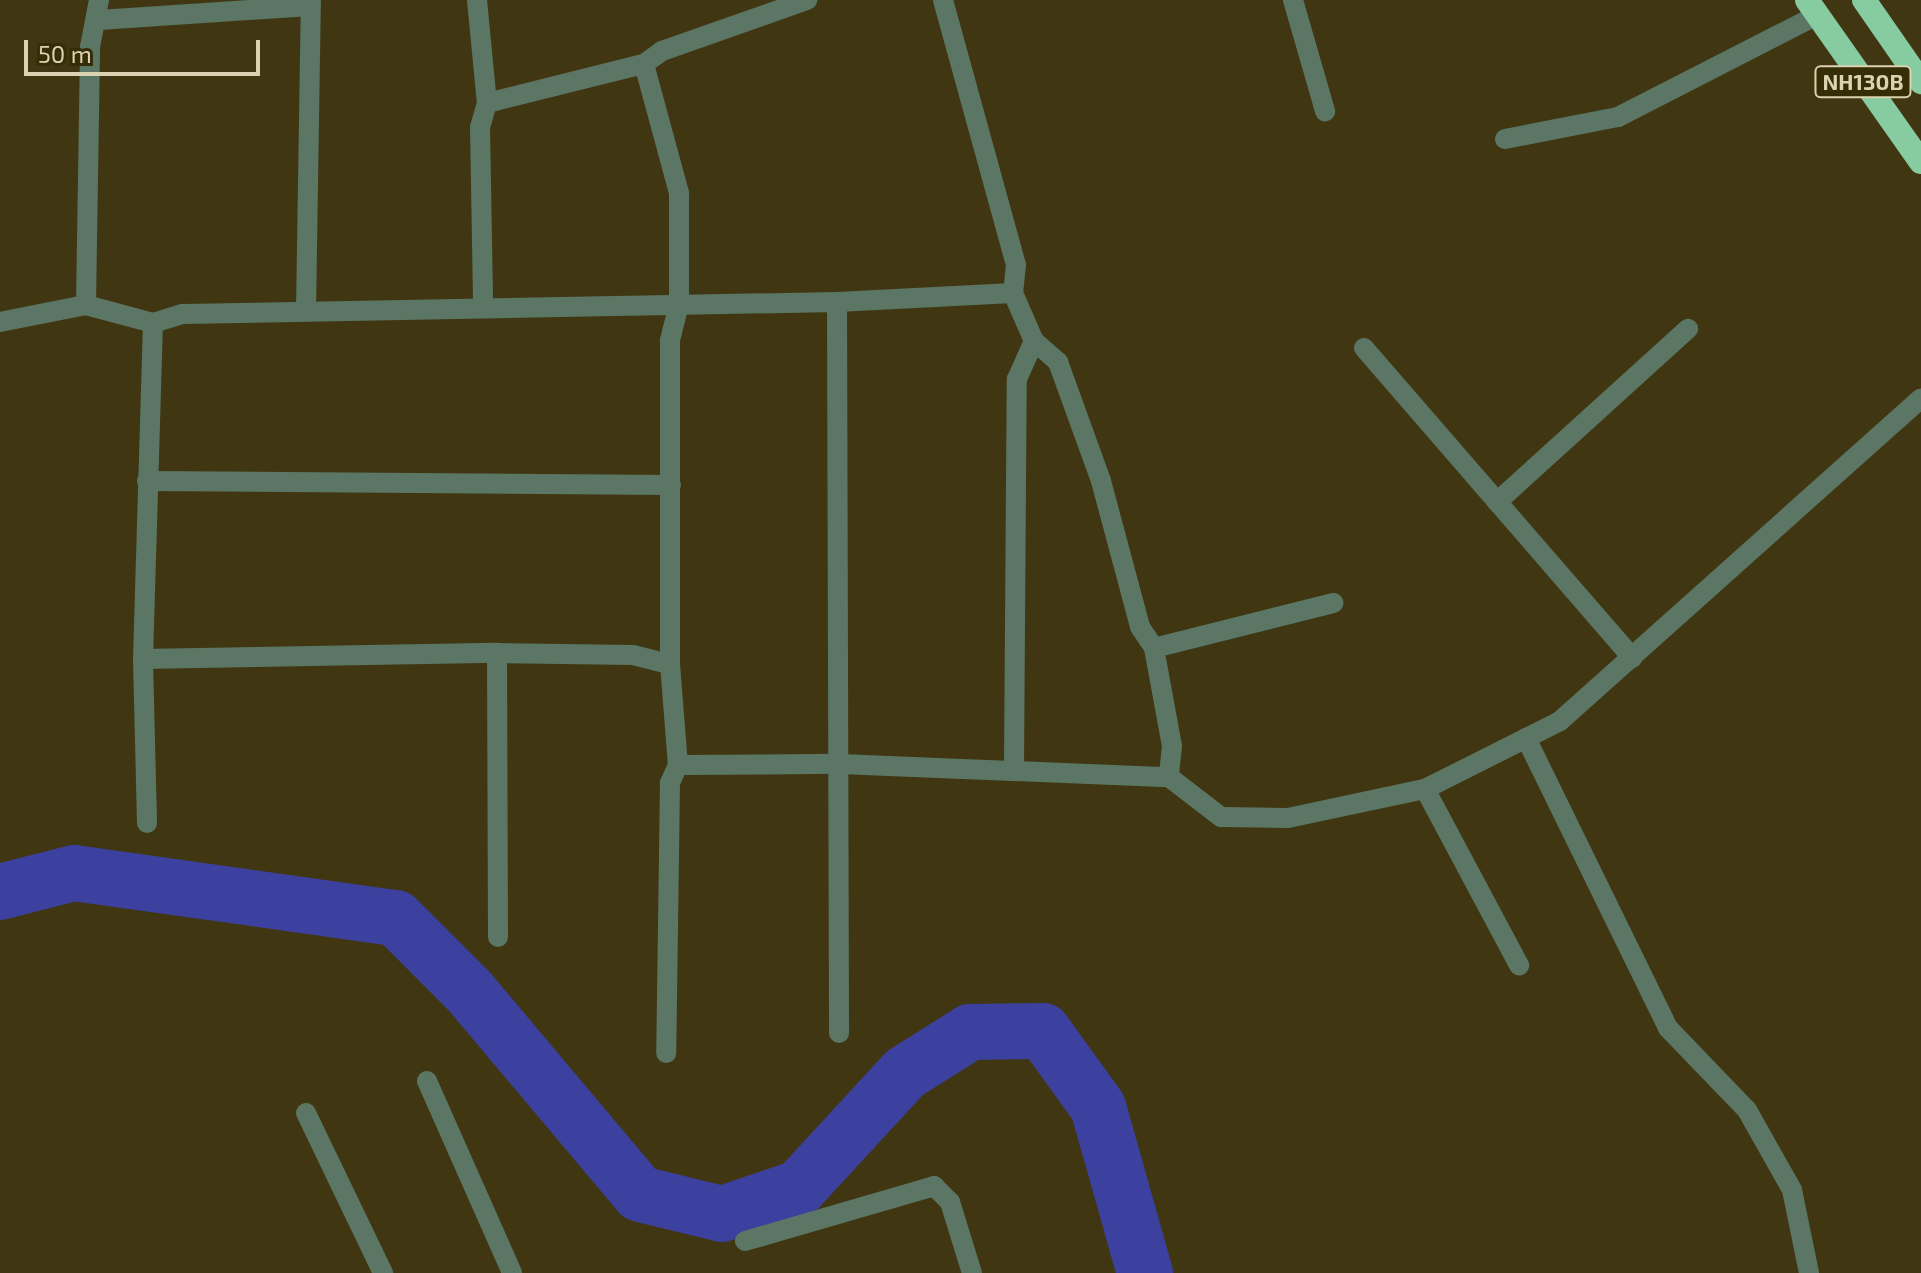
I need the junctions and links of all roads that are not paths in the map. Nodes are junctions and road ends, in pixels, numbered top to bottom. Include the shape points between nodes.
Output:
1 (477, 0) edge
2 (807, 0) edge
3 (943, 0) edge
4 (1293, 0) edge
5 (1864, 0) edge
6 (311, 3) edge
7 (1812, 8) edge
8 (99, 10) edge
9 (644, 64) junction
10 (1921, 82) edge
11 (487, 103) junction
12 (1325, 111) dead end
13 (1505, 139) dead end
14 (1921, 162) edge
15 (1013, 293) junction
16 (837, 302) junction
17 (679, 304) junction
18 (86, 305) junction
19 (483, 307) junction
20 (306, 311) junction
21 (0, 322) edge
22 (153, 323) junction
23 (1688, 329) dead end
24 (1034, 341) junction
25 (1364, 348) dead end
26 (1921, 398) edge
27 (147, 481) junction
28 (671, 485) junction
29 (1497, 502) junction
30 (1333, 603) dead end
31 (1154, 648) junction
32 (497, 653) junction
33 (1633, 658) junction
34 (143, 659) junction
35 (670, 664) junction
36 (1526, 738) junction
37 (840, 764) junction
38 (678, 765) junction
39 (1014, 769) junction
40 (1169, 777) junction
41 (1425, 789) junction
42 (147, 823) dead end
43 (498, 937) dead end
44 (1519, 965) dead end
45 (839, 1033) dead end
46 (666, 1053) dead end
47 (427, 1081) dead end
48 (306, 1113) dead end
49 (745, 1241) dead end
50 (383, 1273) edge
51 (512, 1273) edge
52 (972, 1273) edge
53 (1809, 1273) edge

1 - 11 street
2 - 9 street via 662,51
3 - 15 street via 1016,265
4 - 12 street
5 - 10 highway, NH130B
6 - 8 street
6 - 20 street
7 - 13 street via 1618,117
7 - 14 highway, NH130B
8 - 18 street via 90,47
9 - 11 street
9 - 17 street via 679,193
11 - 19 street via 480,127
15 - 16 street
15 - 24 street
16 - 17 street
16 - 37 street
17 - 19 street
17 - 28 street via 670,341
18 - 21 street
18 - 22 street
19 - 20 street
20 - 22 street via 183,314
22 - 27 street
23 - 29 street
24 - 31 street via 1058,362 1101,481 1140,627
24 - 39 street via 1017,379
25 - 29 street
26 - 33 street
27 - 28 street
27 - 34 street
28 - 35 street
29 - 33 street
30 - 31 street
31 - 40 street via 1172,746
32 - 34 street
32 - 35 street via 633,655
32 - 43 street
33 - 36 street via 1560,721
34 - 42 street
35 - 38 street
36 - 41 street
36 - 53 street via 1668,1028 1747,1110 1792,1190
37 - 38 street
37 - 39 street
37 - 45 street
38 - 46 street via 670,783
39 - 40 street
40 - 41 street via 1221,817 1288,818
41 - 44 street
47 - 51 street
48 - 50 street
49 - 52 street via 934,1186 950,1202

